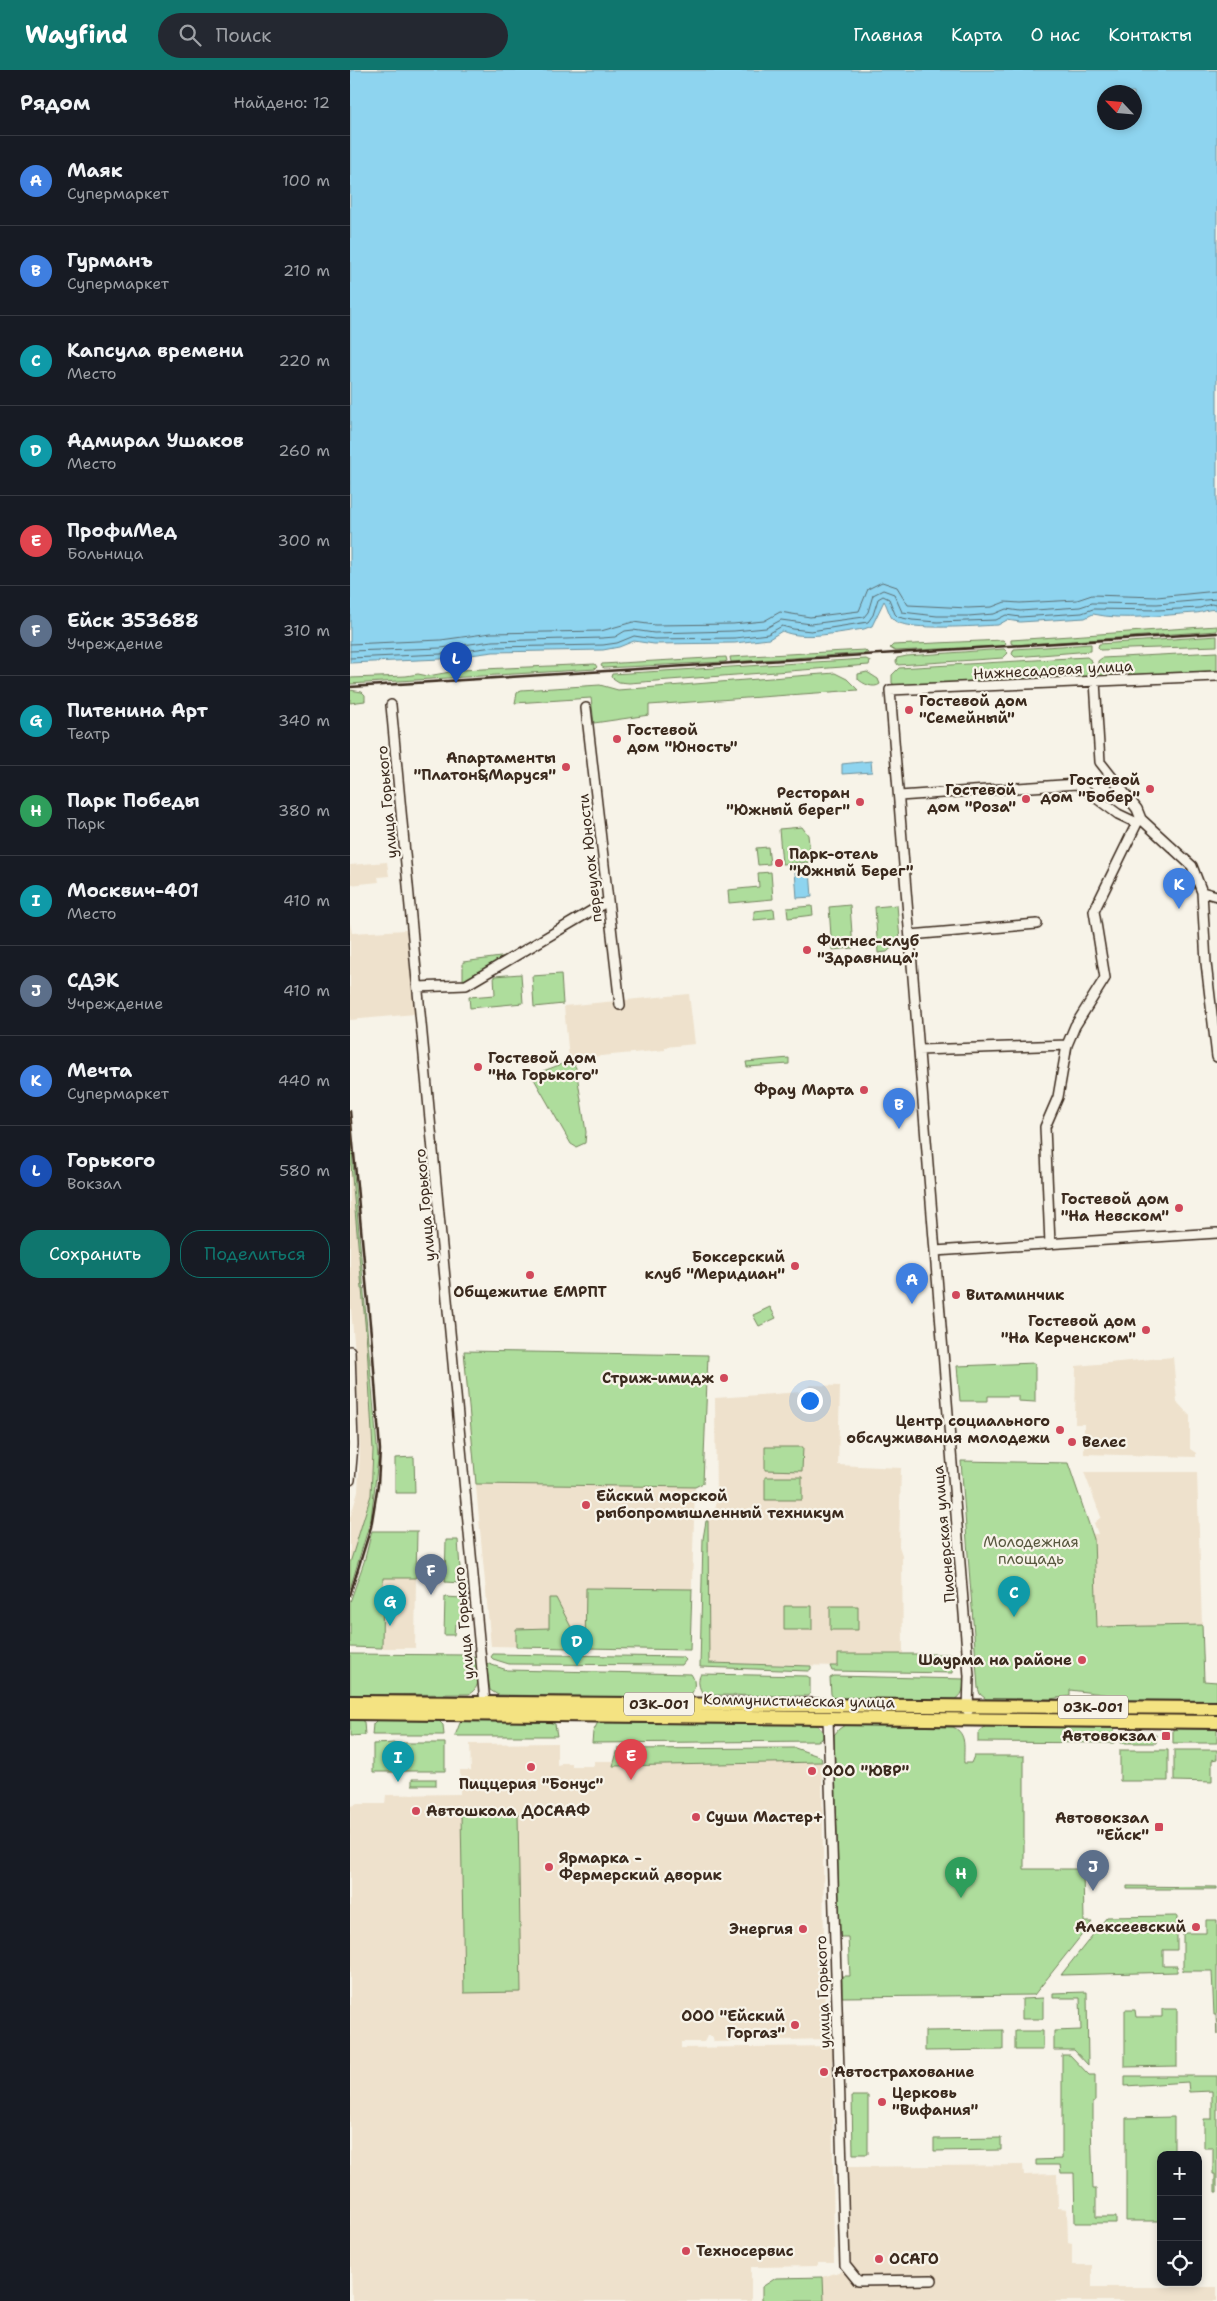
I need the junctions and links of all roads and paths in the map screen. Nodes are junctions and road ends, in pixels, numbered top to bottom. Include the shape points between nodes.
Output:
1 (1217, 676) edge
2 (1095, 681) junction
3 (890, 690) joint
4 (392, 705) dead end
5 (586, 708) dead end
6 (899, 796) junction
7 (1139, 821) junction
8 (1202, 892) junction
9 (1217, 896) edge
10 (608, 902) junction
11 (1037, 924) dead end
12 (910, 935) junction
13 (418, 987) junction
14 (620, 1005) dead end
15 (1068, 1045) junction
16 (919, 1050) junction
17 (1217, 1057) edge
18 (1217, 1233) edge
19 (1050, 1244) junction
20 (935, 1251) junction
21 (350, 1351) edge
22 (350, 1480) edge
23 (350, 1702) edge
24 (485, 1703) junction
25 (1217, 1708) edge
26 (350, 1713) edge
27 (968, 1713) junction
28 (828, 1718) junction
29 (1217, 1722) edge
30 (932, 2280) dead end

1 - 2 street, Нижнесадовая улица
2 - 3 street, Нижнесадовая улица
2 - 7 street via 1100,762 1138,809
3 - 6 street, Пионерская улица
4 - 13 street, улица Горького
5 - 10 street, переулок Юности
6 - 7 street via 1077,784 1118,814
6 - 12 street, Пионерская улица
7 - 8 street via 1192,866
7 - 15 street via 1094,911 1105,978 1075,1026
8 - 9 street
8 - 17 street
10 - 13 street via 466,985
10 - 14 street, переулок Юности
11 - 12 street
12 - 16 street, Пионерская улица
13 - 24 street, улица Горького
15 - 16 street
15 - 19 street via 1058,1097 1045,1127
16 - 20 street, Пионерская улица
18 - 19 street
19 - 20 street
20 - 27 street, Пионерская улица via 969,1676
21 - 22 street via 354,1446
23 - 24 main road, Коммунистическая улица / 03К-001
24 - 27 main road, Коммунистическая улица / 03К-001
25 - 27 main road, Коммунистическая улица / 03К-001
26 - 28 main road, Коммунистическая улица / 03К-001
27 - 28 main road, Коммунистическая улица / 03К-001
27 - 29 main road, Коммунистическая улица / 03К-001
28 - 30 street, улица Горького via 845,2265 858,2282

